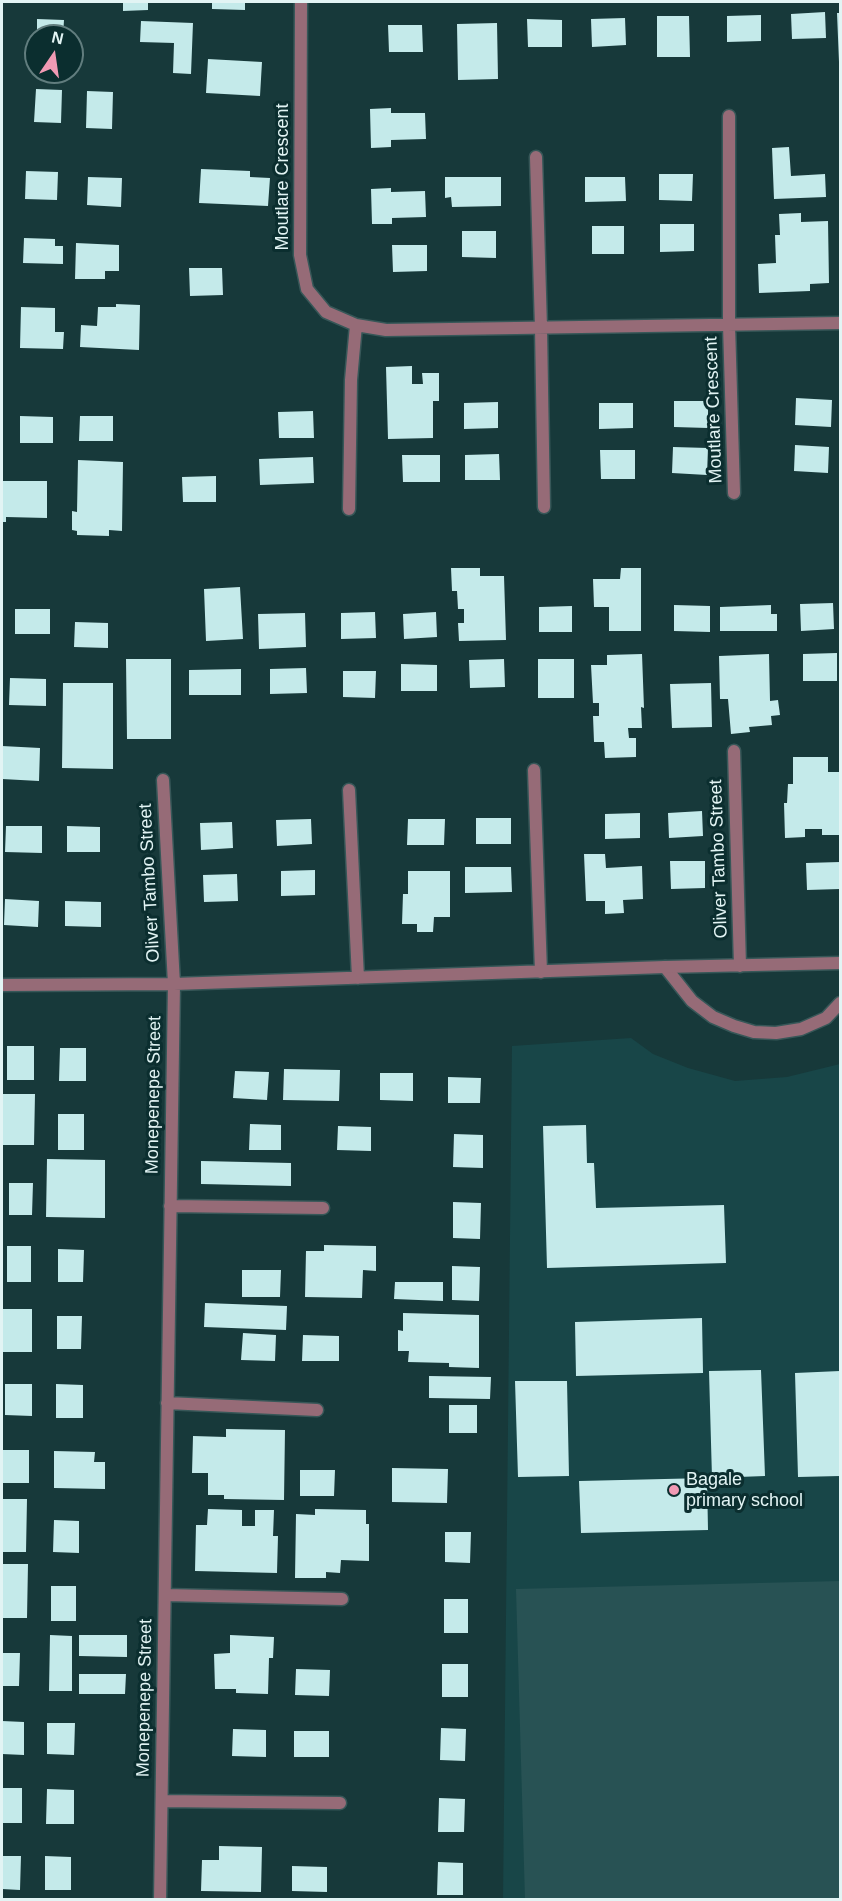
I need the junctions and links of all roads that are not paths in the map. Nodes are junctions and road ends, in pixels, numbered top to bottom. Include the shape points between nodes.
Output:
1 (301, 2) edge
2 (729, 116) dead end
3 (536, 157) dead end
4 (840, 323) edge
5 (356, 325) junction
6 (729, 325) junction
7 (541, 328) junction
8 (734, 493) dead end
9 (543, 507) dead end
10 (349, 509) dead end
11 (734, 751) dead end
12 (534, 770) dead end
13 (163, 780) dead end
14 (349, 790) dead end
15 (840, 963) edge
16 (740, 966) junction
17 (665, 967) junction
18 (541, 972) junction
19 (358, 978) junction
20 (174, 984) junction
21 (2, 985) edge
22 (840, 1002) edge
23 (170, 1206) junction
24 (323, 1208) dead end
25 (167, 1404) junction
26 (317, 1410) dead end
27 (165, 1595) junction
28 (342, 1599) dead end
29 (162, 1801) junction
30 (340, 1803) dead end
31 (160, 1899) edge

1 - 5 street, Moutlare Crescent via 300,255 307,288 326,312
2 - 6 street, Moutlare Crescent
3 - 7 street
4 - 6 street, Moutlare Crescent
5 - 7 street, Moutlare Crescent via 386,330
5 - 10 street
6 - 7 street, Moutlare Crescent
6 - 8 street, Moutlare Crescent
7 - 9 street
11 - 16 street, Oliver Tambo Street
12 - 18 street
13 - 20 street, Oliver Tambo Street
14 - 19 street
15 - 16 street, Oliver Tambo Street
16 - 17 street, Oliver Tambo Street
17 - 18 street, Oliver Tambo Street
17 - 22 street via 692,1001 713,1017 754,1032 801,1029 826,1018
18 - 19 street, Oliver Tambo Street
19 - 20 street, Oliver Tambo Street
20 - 21 street, Oliver Tambo Street
20 - 23 street, Monepenepe Street
23 - 24 street
23 - 25 street, Monepenepe Street
25 - 26 street
25 - 27 street, Monepenepe Street
27 - 28 street, Monepenepe Street
27 - 29 street, Monepenepe Street
29 - 30 street, Monepenepe Street
29 - 31 street, Monepenepe Street

